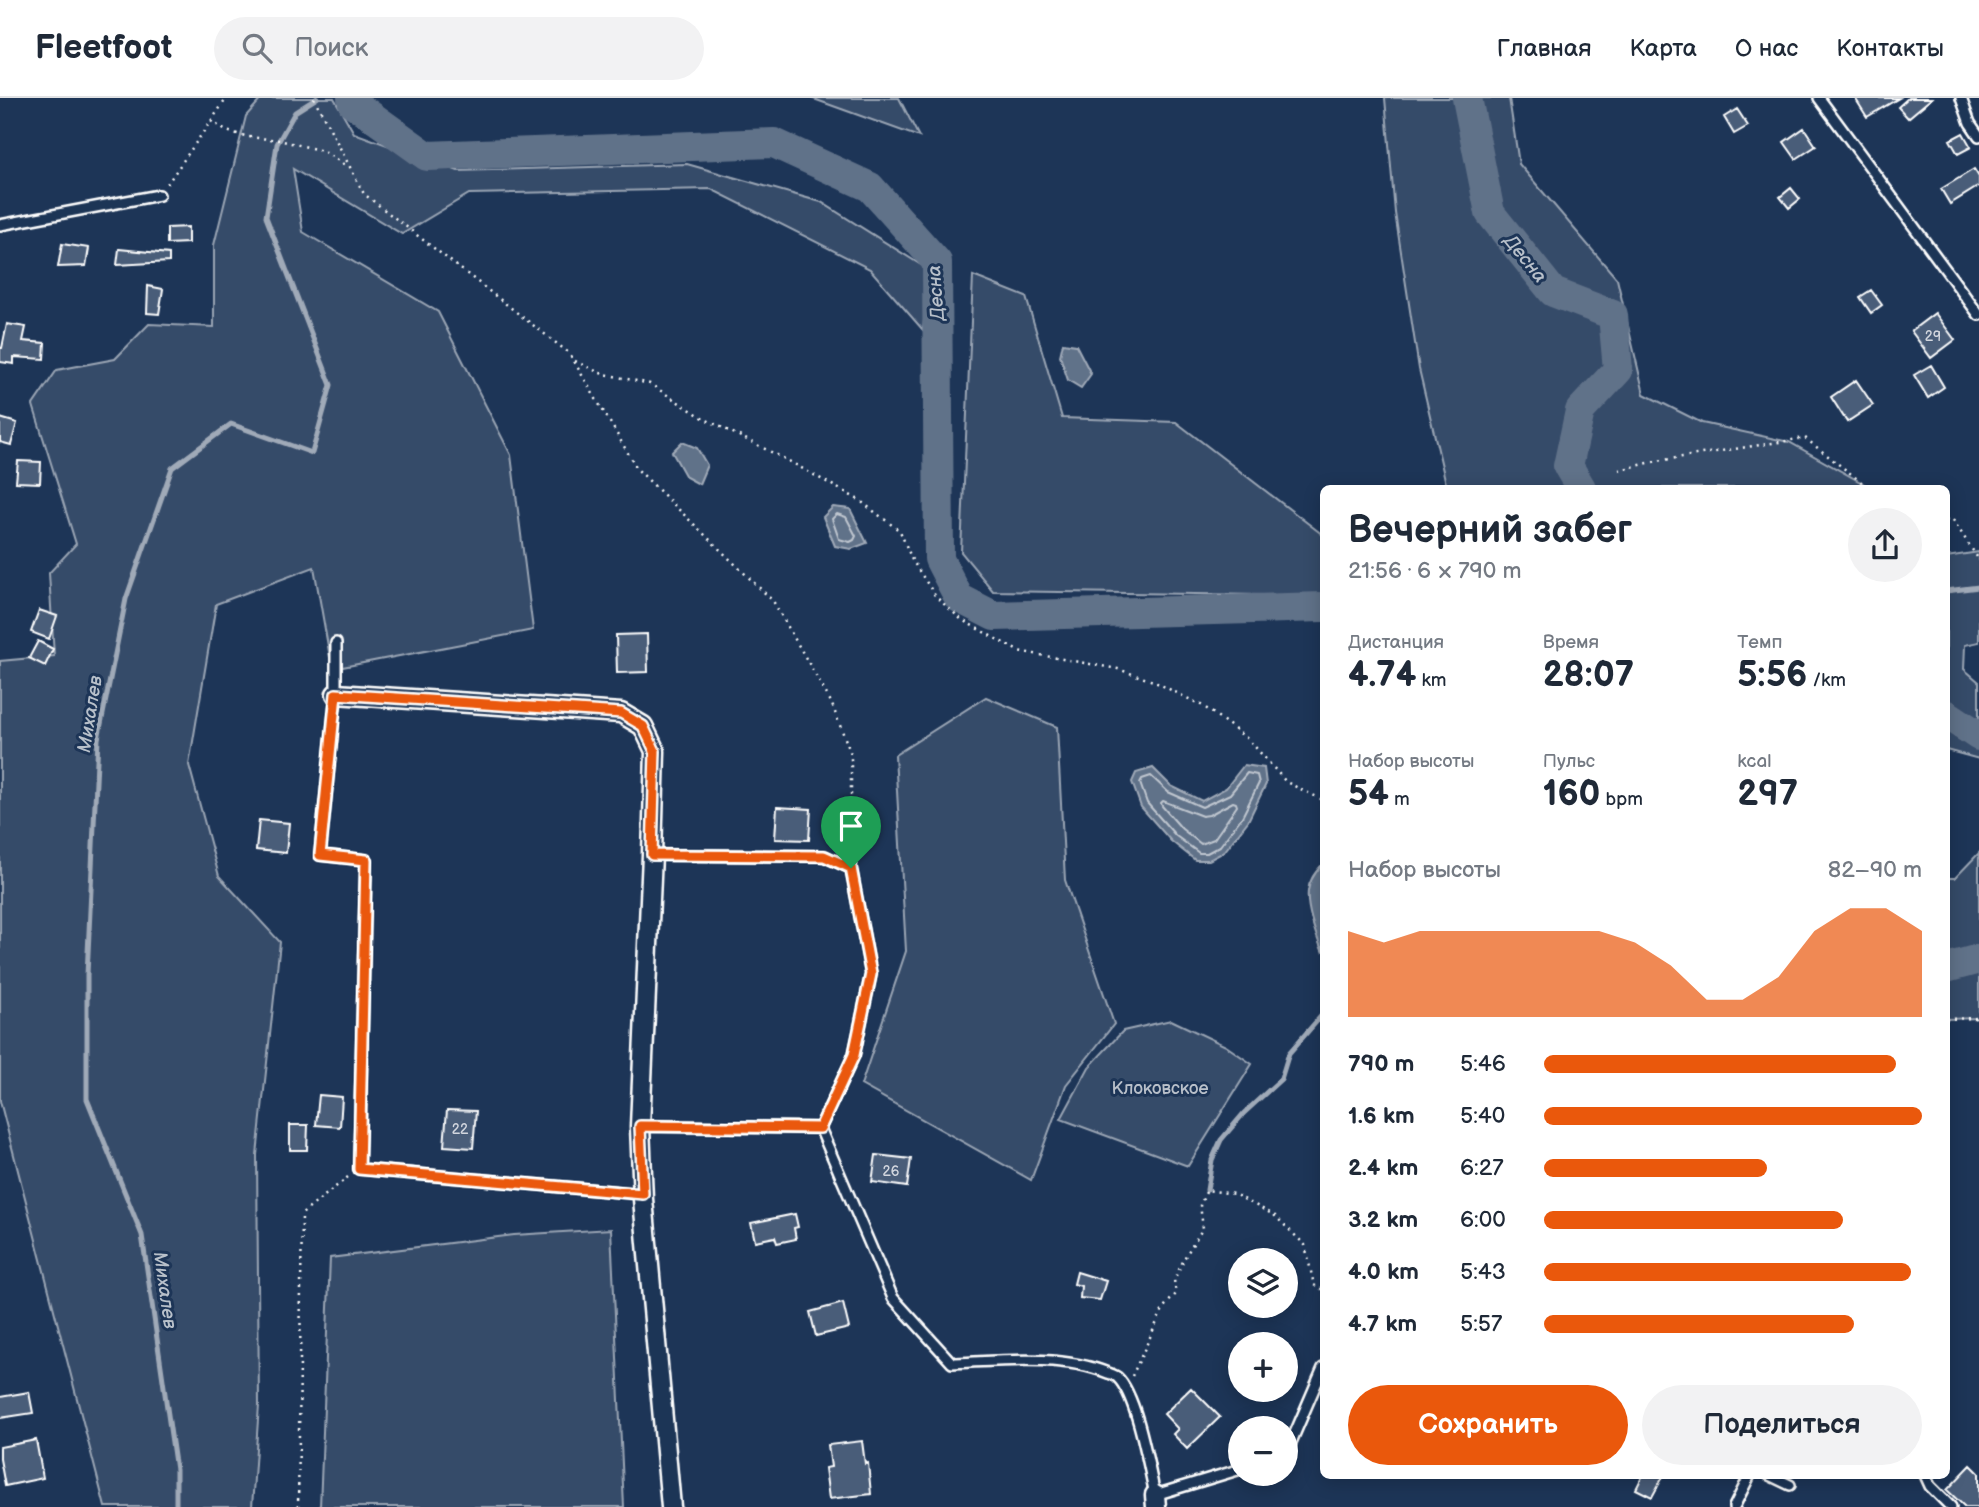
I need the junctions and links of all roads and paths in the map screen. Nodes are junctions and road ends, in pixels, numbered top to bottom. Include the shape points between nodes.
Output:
1 (227, 98) edge
2 (314, 98) edge
3 (1819, 98) edge
4 (1961, 98) edge
5 (211, 121) junction
6 (1979, 136) edge
7 (351, 169) junction
8 (159, 195) joint
9 (0, 225) edge
10 (1979, 314) edge
11 (573, 359) junction
12 (1619, 470) dead end
13 (1865, 485) edge
14 (1950, 520) edge
15 (1979, 560) edge
16 (336, 643) dead end
17 (336, 694) junction
18 (1320, 799) edge
19 (652, 855) junction
20 (851, 868) junction
21 (1979, 1018) edge
22 (1950, 1019) edge
23 (640, 1126) junction
24 (820, 1128) junction
25 (359, 1169) junction
26 (643, 1194) junction
27 (1320, 1288) edge
28 (1320, 1375) edge
29 (1128, 1393) junction
30 (1298, 1426) edge
31 (1228, 1474) edge
32 (1748, 1479) edge
33 (1777, 1479) edge
34 (1927, 1479) edge
35 (1790, 1485) dead end
36 (1156, 1501) edge
37 (298, 1507) edge
38 (671, 1507) edge
39 (1734, 1507) edge
40 (1951, 1507) edge

1 - 5 path
2 - 7 path
3 - 10 lane
4 - 6 lane
5 - 7 path via 237,134 323,151
5 - 8 path
7 - 11 path via 364,194
8 - 9 lane
11 - 18 path via 600,373 650,384 705,419 859,500 900,531 912,561 936,597 962,621 1018,652 1118,668 1153,681 1203,706 1249,740 1286,782
11 - 20 path via 638,470 774,601 831,702 851,754
12 - 13 path via 1805,438
14 - 15 path
16 - 17 lane
17 - 19 street via 621,713 643,726 655,751
17 - 25 lane via 320,855 366,860
19 - 20 lane via 824,856
19 - 23 street
20 - 24 lane via 871,974 854,1055
21 - 22 path
23 - 24 lane
23 - 26 street
24 - 29 lane via 892,1298 952,1363 1063,1362 1117,1376
25 - 26 lane
25 - 37 path via 302,1214
26 - 38 street
27 - 29 path via 1314,1285 1305,1245 1274,1215 1234,1194 1207,1190 1200,1205 1203,1228 1174,1280 1176,1294 1164,1307 1132,1374
28 - 30 lane
29 - 36 lane
31 - 36 lane
32 - 39 lane
33 - 35 lane
34 - 40 lane

